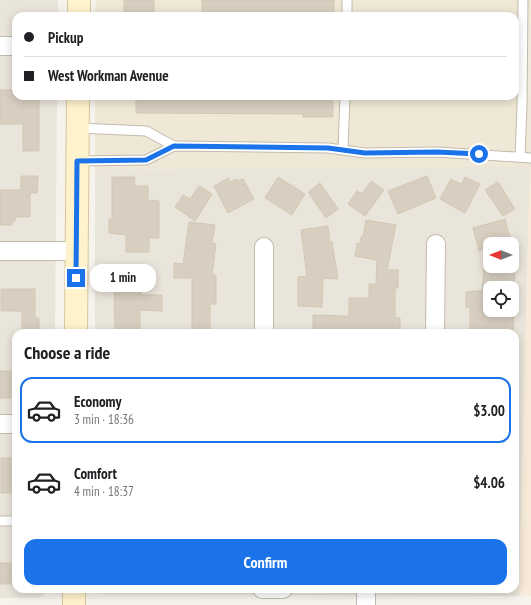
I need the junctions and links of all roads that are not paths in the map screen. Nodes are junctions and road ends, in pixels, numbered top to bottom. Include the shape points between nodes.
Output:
1 (79, 0) edge
2 (347, 0) edge
3 (522, 0) edge
4 (79, 12) edge
5 (347, 12) edge
6 (0, 46) edge
7 (12, 46) edge
8 (78, 100) edge
9 (345, 100) edge
10 (78, 128) junction
11 (174, 146) junction
12 (343, 150) junction
13 (520, 157) junction
14 (531, 158) edge
15 (77, 161) junction
16 (436, 244) dead end
17 (264, 247) dead end
18 (0, 251) edge
19 (76, 251) junction
20 (76, 329) edge
21 (264, 329) edge
22 (435, 329) edge
23 (0, 424) edge
24 (12, 424) edge
25 (0, 521) edge
26 (12, 521) edge
27 (74, 593) edge
28 (366, 593) edge
29 (74, 605) edge
30 (366, 605) edge

1 - 4 street
2 - 5 lane
3 - 13 lane
6 - 7 street
8 - 10 street
9 - 12 lane
10 - 11 lane via 146,131
10 - 15 street
11 - 12 lane
11 - 15 lane via 146,160
12 - 13 lane via 365,153 437,152
13 - 14 lane
15 - 19 street
16 - 22 street
17 - 21 street
18 - 19 street
19 - 20 street
23 - 24 street
25 - 26 lane
27 - 29 street
28 - 30 street

